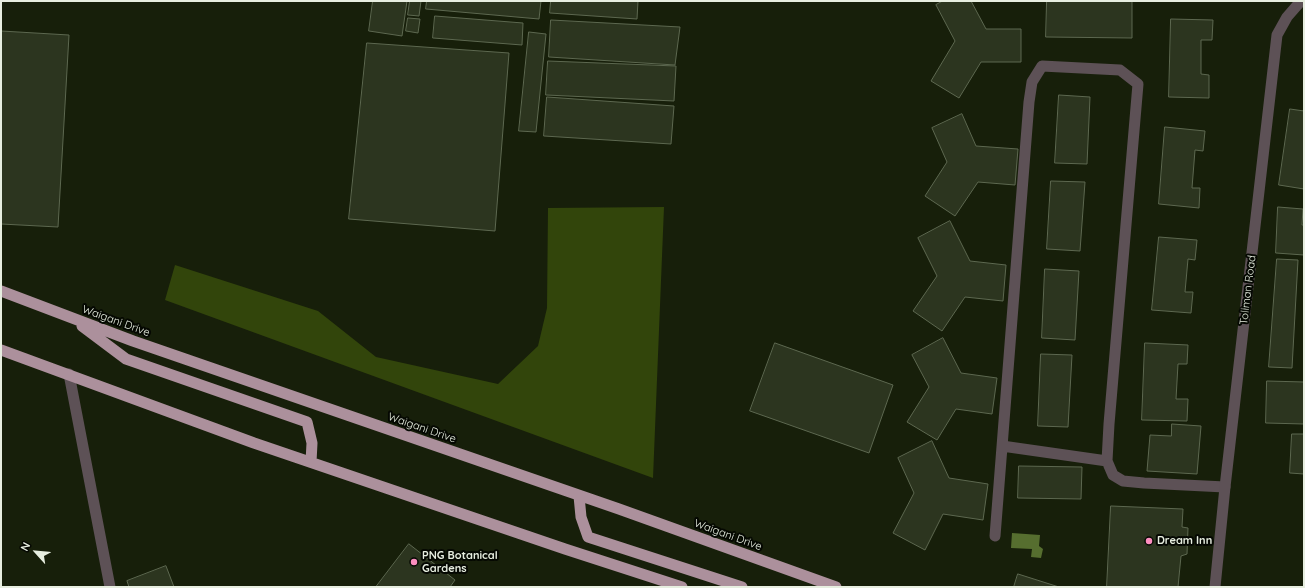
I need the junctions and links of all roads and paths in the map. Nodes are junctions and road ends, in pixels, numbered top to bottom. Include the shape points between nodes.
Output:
1 (1301, 1) edge
2 (1, 291) edge
3 (72, 319) junction
4 (1, 350) edge
5 (69, 374) junction
6 (1002, 446) junction
7 (1107, 460) junction
8 (311, 462) junction
9 (1225, 487) junction
10 (579, 496) junction
11 (996, 536) dead end
12 (110, 587) edge
13 (682, 587) edge
14 (742, 587) edge
15 (836, 587) edge
16 (1215, 587) edge

1 - 9 street, Toliman Road via 1287,17 1277,35
2 - 3 highway, Waigani Drive
3 - 8 highway via 126,359 307,422 312,442
3 - 10 highway, Waigani Drive
4 - 5 highway
5 - 8 highway
5 - 12 street
6 - 7 street
6 - 7 street via 1032,82 1042,66 1120,70 1138,84
6 - 11 street
7 - 9 street via 1113,475 1123,481
8 - 13 highway
9 - 16 street, Toliman Road
10 - 14 highway via 581,517 588,537
10 - 15 highway, Waigani Drive

